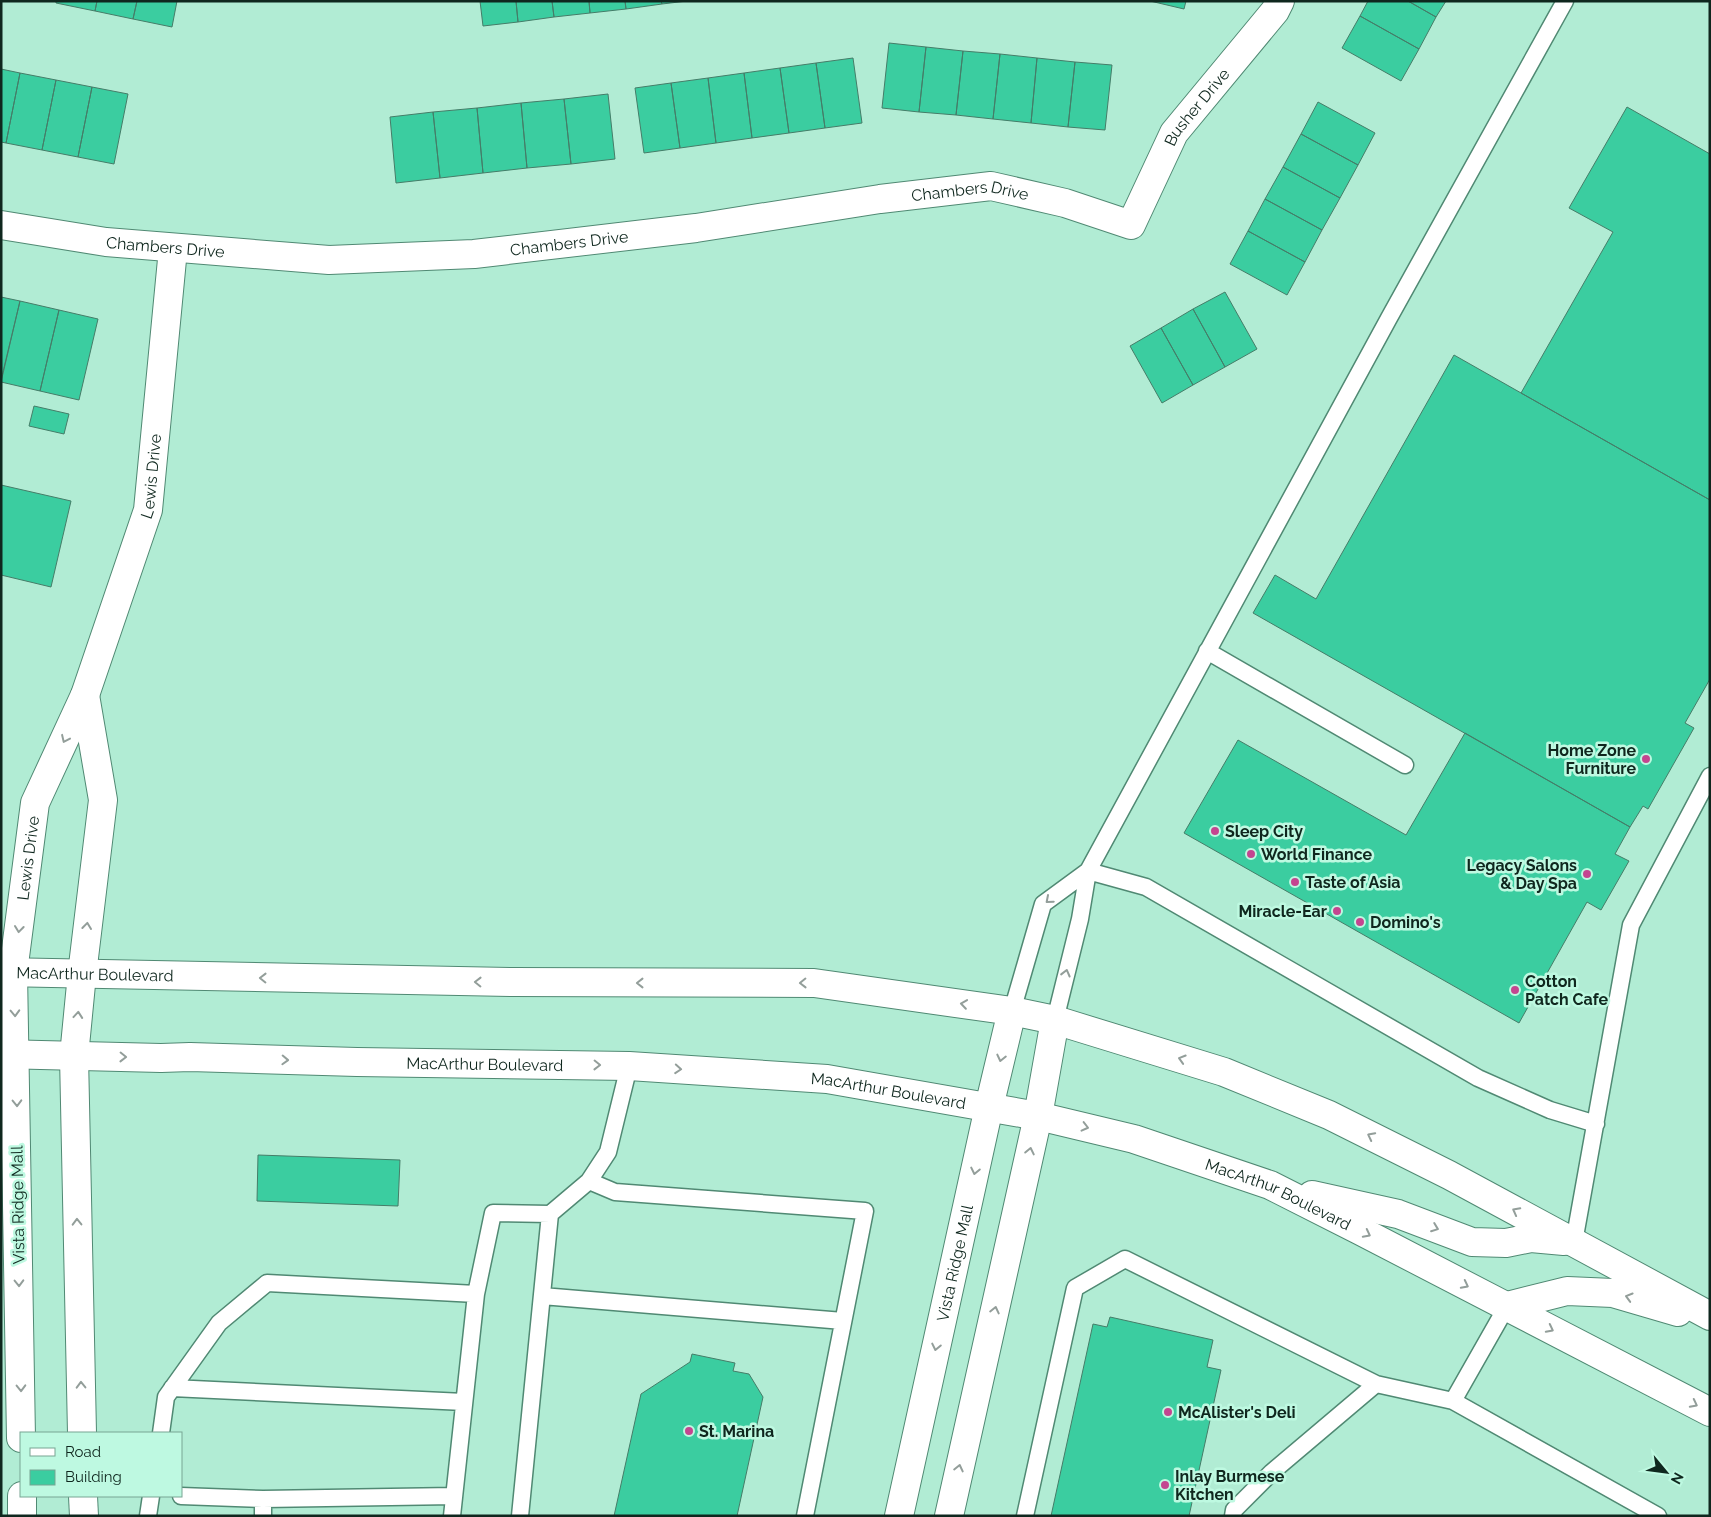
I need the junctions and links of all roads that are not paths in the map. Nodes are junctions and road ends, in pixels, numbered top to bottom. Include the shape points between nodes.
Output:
1 (1280, 1) edge
2 (1565, 1) edge
3 (1, 225) edge
4 (1131, 225) joint
5 (174, 249) junction
6 (1207, 651) junction
7 (86, 695) junction
8 (1405, 764) dead end
9 (1710, 776) edge
10 (1088, 871) junction
11 (7, 972) edge
12 (82, 974) junction
13 (1012, 1011) junction
14 (1055, 1020) junction
15 (9, 1054) edge
16 (74, 1056) junction
17 (629, 1066) junction
18 (989, 1107) junction
19 (1038, 1116) junction
20 (1596, 1124) junction
21 (589, 1181) junction
22 (1270, 1185) junction
23 (550, 1214) junction
24 (1574, 1242) junction
25 (476, 1294) junction
26 (542, 1296) junction
27 (1507, 1306) junction
28 (1710, 1316) edge
29 (843, 1321) junction
30 (1710, 1321) edge
31 (1376, 1384) junction
32 (172, 1388) junction
33 (1453, 1401) junction
34 (464, 1402) junction
35 (1710, 1412) edge
36 (21, 1432) edge
37 (82, 1432) edge
38 (161, 1432) edge
39 (182, 1496) edge
40 (454, 1496) junction
41 (22, 1497) edge
42 (84, 1497) edge
43 (151, 1497) edge
44 (263, 1499) junction
45 (22, 1516) edge
46 (84, 1516) edge
47 (148, 1516) edge
48 (263, 1516) edge
49 (452, 1516) edge
50 (520, 1516) edge
51 (805, 1516) edge
52 (899, 1516) edge
53 (949, 1516) edge
54 (1025, 1516) edge
55 (1233, 1516) edge
56 (1658, 1516) edge

1 - 4 street, Busher Drive via 1174,132
2 - 6 lane
3 - 5 street, Chambers Drive
4 - 5 street, Chambers Drive via 1065,203 991,186 880,199 696,228 474,254 329,260
5 - 7 street, Lewis Drive via 148,510
6 - 8 lane
6 - 10 lane
7 -> 11 street, Lewis Drive via 35,802
12 -> 7 street, Lewis Drive via 103,800
9 - 20 lane via 1631,925
10 -> 13 lane via 1043,904
14 -> 10 lane via 1080,919
10 - 20 lane via 1146,888 1478,1078 1550,1110
11 - 12 street, MacArthur Boulevard
11 -> 15 street, Vista Ridge Mall
13 -> 12 street, MacArthur Boulevard via 814,983 521,982
16 -> 12 street
13 - 14 street, MacArthur Boulevard
13 -> 18 street, Vista Ridge Mall
14 - 19 street
24 -> 14 street, MacArthur Boulevard via 1329,1114 1224,1072
15 - 16 street, MacArthur Boulevard
15 -> 36 street, Vista Ridge Mall
16 -> 17 street, MacArthur Boulevard
37 -> 16 street
17 -> 18 street, MacArthur Boulevard via 827,1079
17 - 21 lane via 608,1152
18 - 19 street, MacArthur Boulevard
18 -> 52 street, Vista Ridge Mall
19 -> 22 street, MacArthur Boulevard via 1134,1139
53 -> 19 street
20 - 24 lane
21 - 23 lane
21 - 29 lane via 615,1192 865,1211
22 -> 24 street via 1398,1214 1472,1242 1506,1243 1531,1238
22 -> 27 street, MacArthur Boulevard
23 - 25 lane via 493,1213
23 - 26 lane
24 - 28 street, MacArthur Boulevard
25 - 32 lane via 267,1284 218,1323
25 - 34 lane
26 - 29 lane
26 - 50 lane
30 -> 27 street via 1613,1292 1566,1291
27 - 33 lane
27 -> 35 street, MacArthur Boulevard
29 - 51 lane
31 - 33 lane
31 - 54 lane via 1125,1259 1076,1288
31 - 55 lane via 1272,1472 1234,1510
32 - 34 lane
32 - 38 lane via 166,1397
33 - 56 lane
34 - 40 lane
39 - 44 lane
40 - 44 lane
40 - 49 lane
41 - 45 street
42 - 46 street
43 - 47 lane
44 - 48 lane

